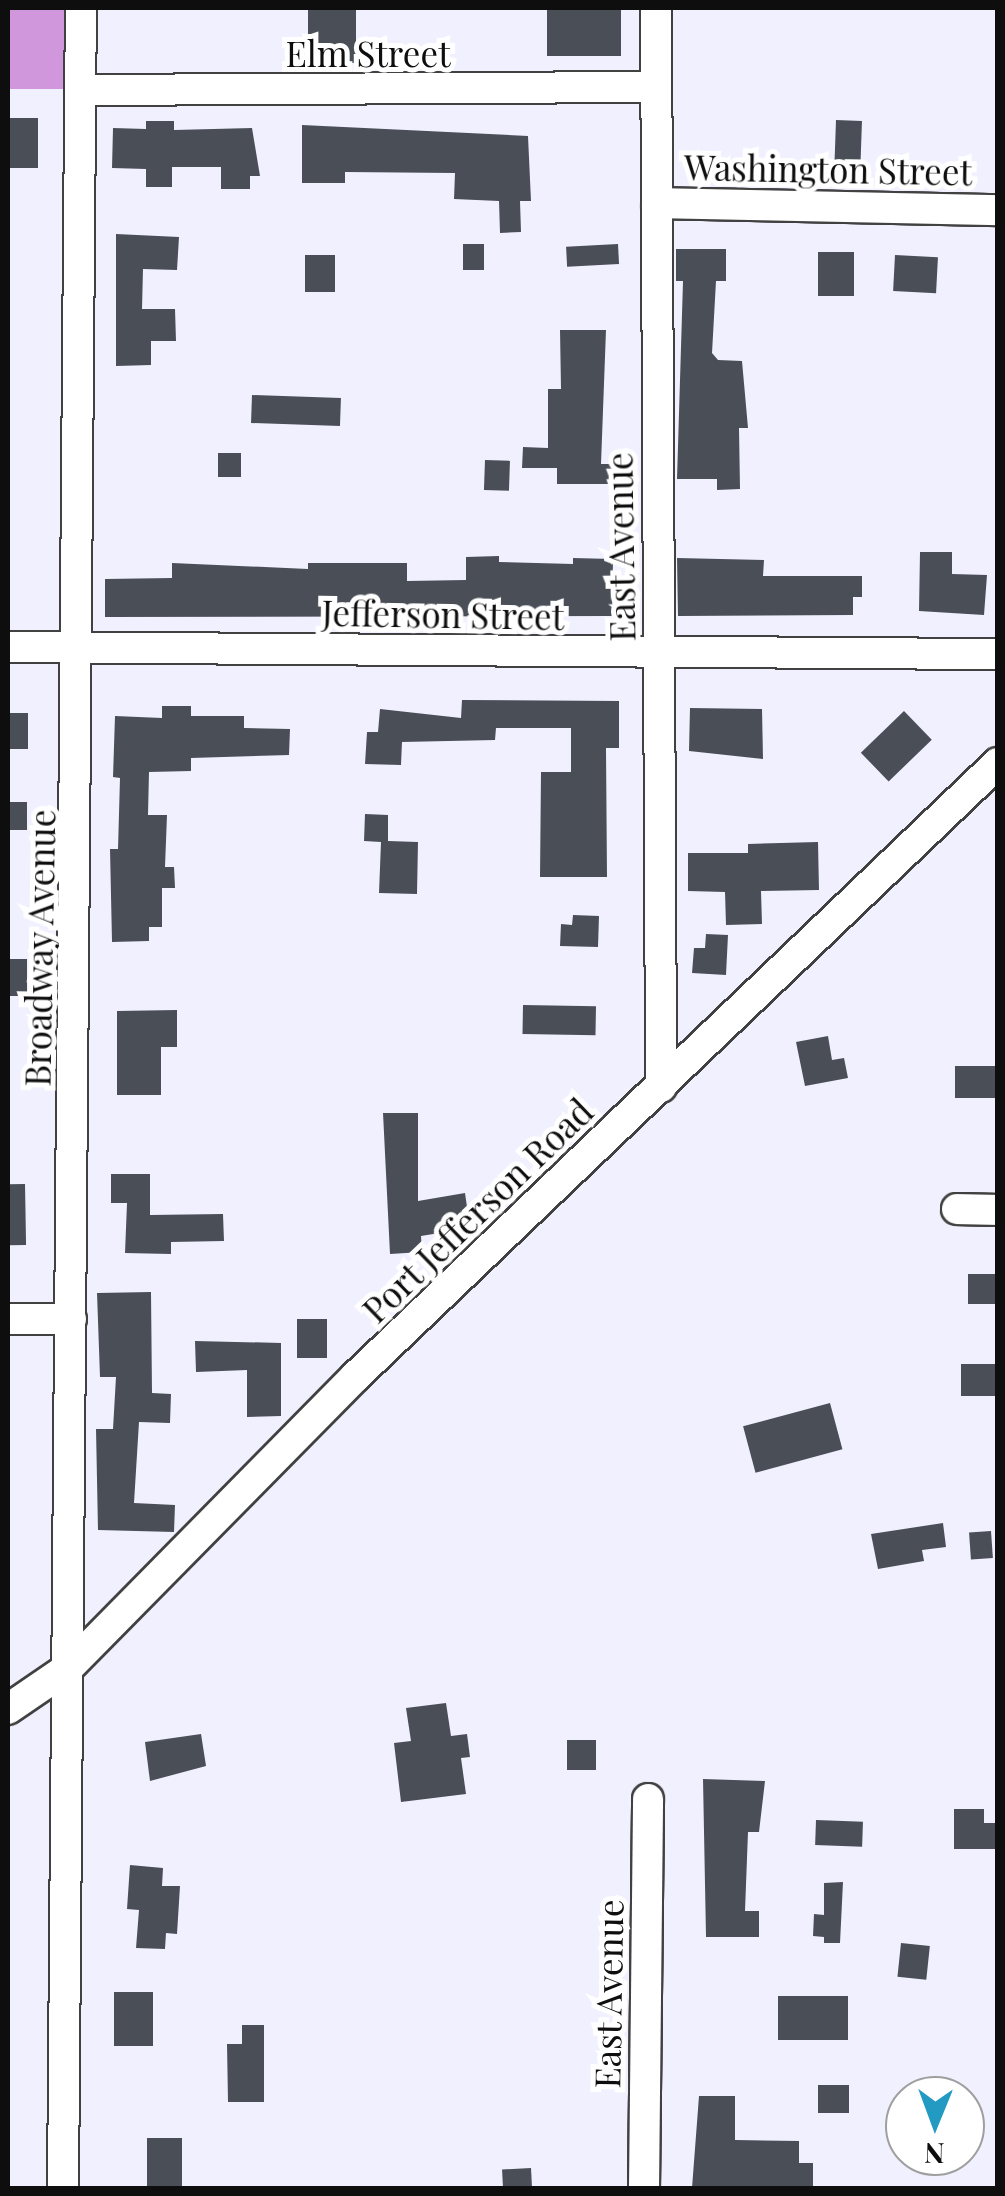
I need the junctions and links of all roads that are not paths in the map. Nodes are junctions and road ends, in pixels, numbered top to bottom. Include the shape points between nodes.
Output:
1 (81, 8) edge
2 (656, 8) edge
3 (656, 87) junction
4 (80, 90) junction
5 (657, 203) junction
6 (998, 210) edge
7 (8, 647) edge
8 (80, 647) junction
9 (658, 654) junction
10 (998, 654) edge
11 (998, 763) edge
12 (661, 1087) junction
13 (957, 1210) dead end
14 (998, 1210) edge
15 (8, 1319) edge
16 (71, 1319) junction
17 (68, 1668) junction
18 (8, 1709) edge
19 (648, 1799) dead end
20 (63, 2188) edge
21 (644, 2188) edge

1 - 4 street, Broadway Avenue
2 - 3 street, East Avenue
3 - 4 street, Elm Street
3 - 5 street, East Avenue
4 - 8 street, Broadway Avenue
5 - 6 street, Washington Street
5 - 9 street, East Avenue
7 - 8 street, Jefferson Street
8 - 9 street, Jefferson Street
8 - 16 street, Broadway Avenue
9 - 10 street, Jefferson Street
9 - 12 street, East Avenue
11 - 12 street, Port Jefferson Road
12 - 17 street, Port Jefferson Road via 356,1377
13 - 14 street
15 - 16 street
16 - 17 street, Broadway Avenue
17 - 18 street, Port Jefferson Road
17 - 20 street, Broadway Avenue
19 - 21 street, East Avenue

